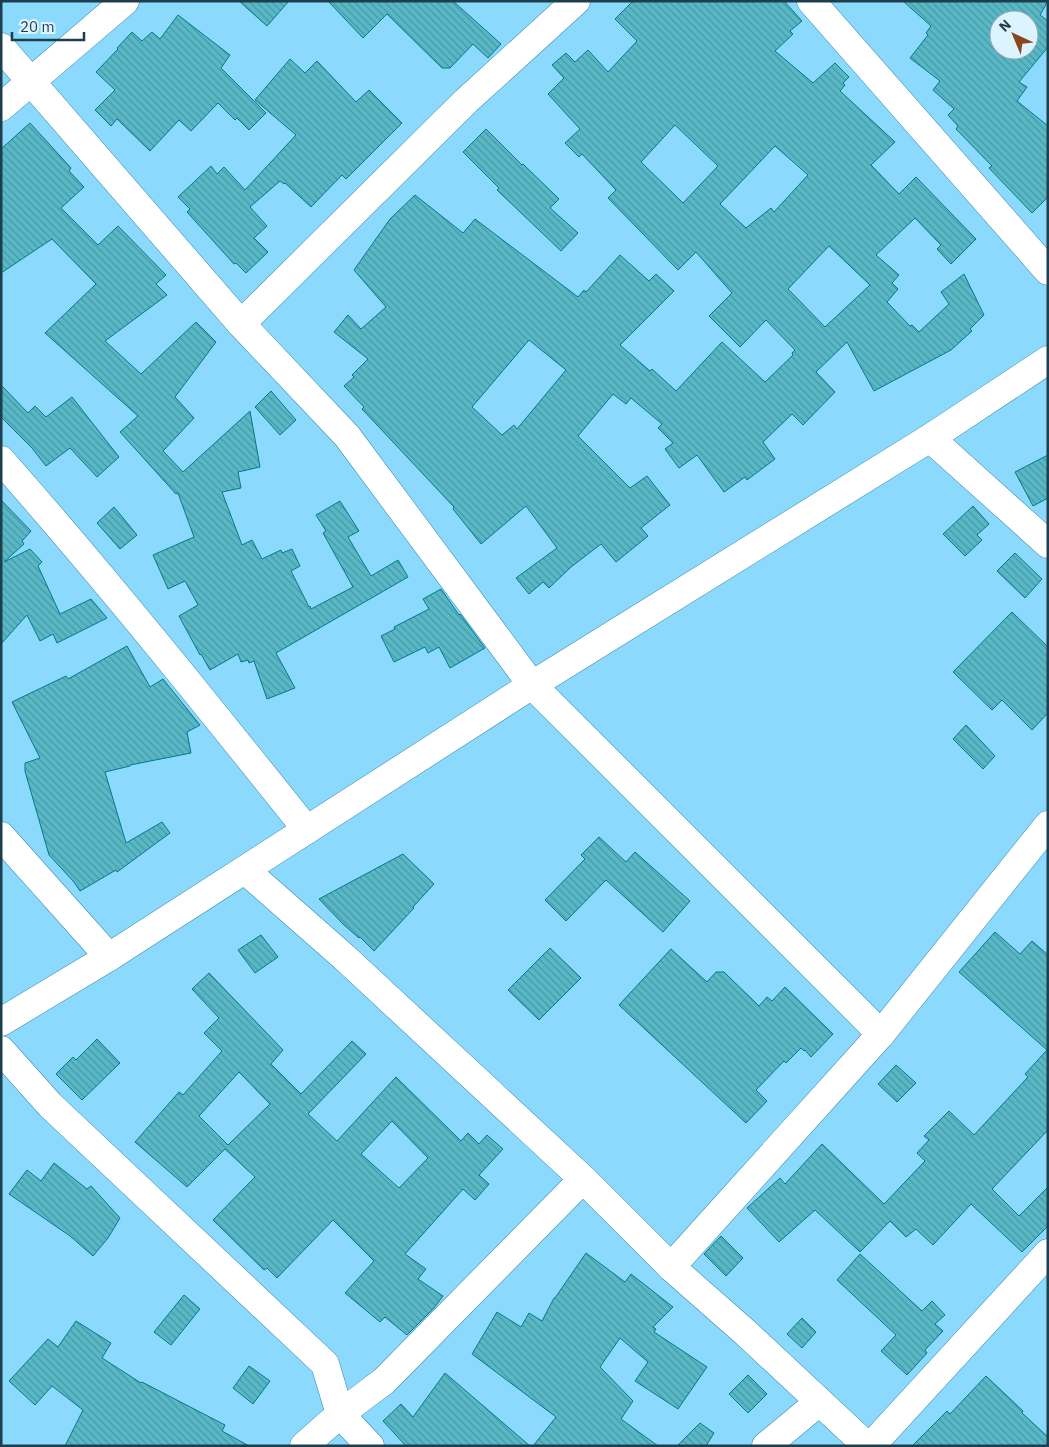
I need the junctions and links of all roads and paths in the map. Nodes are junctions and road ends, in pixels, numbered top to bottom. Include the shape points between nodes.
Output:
1 (125, 1) edge
2 (576, 1) edge
3 (811, 1) edge
4 (1, 47) edge
5 (31, 81) junction
6 (1, 107) edge
7 (1048, 271) edge
8 (241, 324) junction
9 (1048, 360) edge
10 (930, 438) junction
11 (1, 460) edge
12 (1048, 544) edge
13 (532, 685) junction
14 (1048, 825) edge
15 (307, 830) junction
16 (1, 836) edge
17 (245, 870) junction
18 (109, 957) junction
19 (1, 1022) edge
20 (882, 1034) junction
21 (1, 1050) edge
22 (583, 1179) junction
23 (1048, 1253) edge
24 (671, 1266) junction
25 (819, 1402) junction
26 (340, 1414) junction
27 (304, 1446) edge
28 (370, 1446) edge
29 (766, 1446) edge
30 (869, 1446) edge

1 - 5 street
2 - 8 street via 466,101
3 - 7 street
4 - 5 street
5 - 6 street
5 - 8 street
8 - 13 street via 347,436
9 - 10 street
10 - 12 street
10 - 13 street
11 - 15 street via 197,693
13 - 15 street
13 - 20 street
14 - 20 street
15 - 17 street
16 - 18 street
17 - 18 street
17 - 22 street via 344,957
18 - 19 street
20 - 24 street
21 - 26 street via 50,1105 325,1364
22 - 24 street
22 - 26 street via 384,1381
23 - 30 street
24 - 25 street
25 - 29 street
25 - 30 street
26 - 27 street
26 - 28 street

